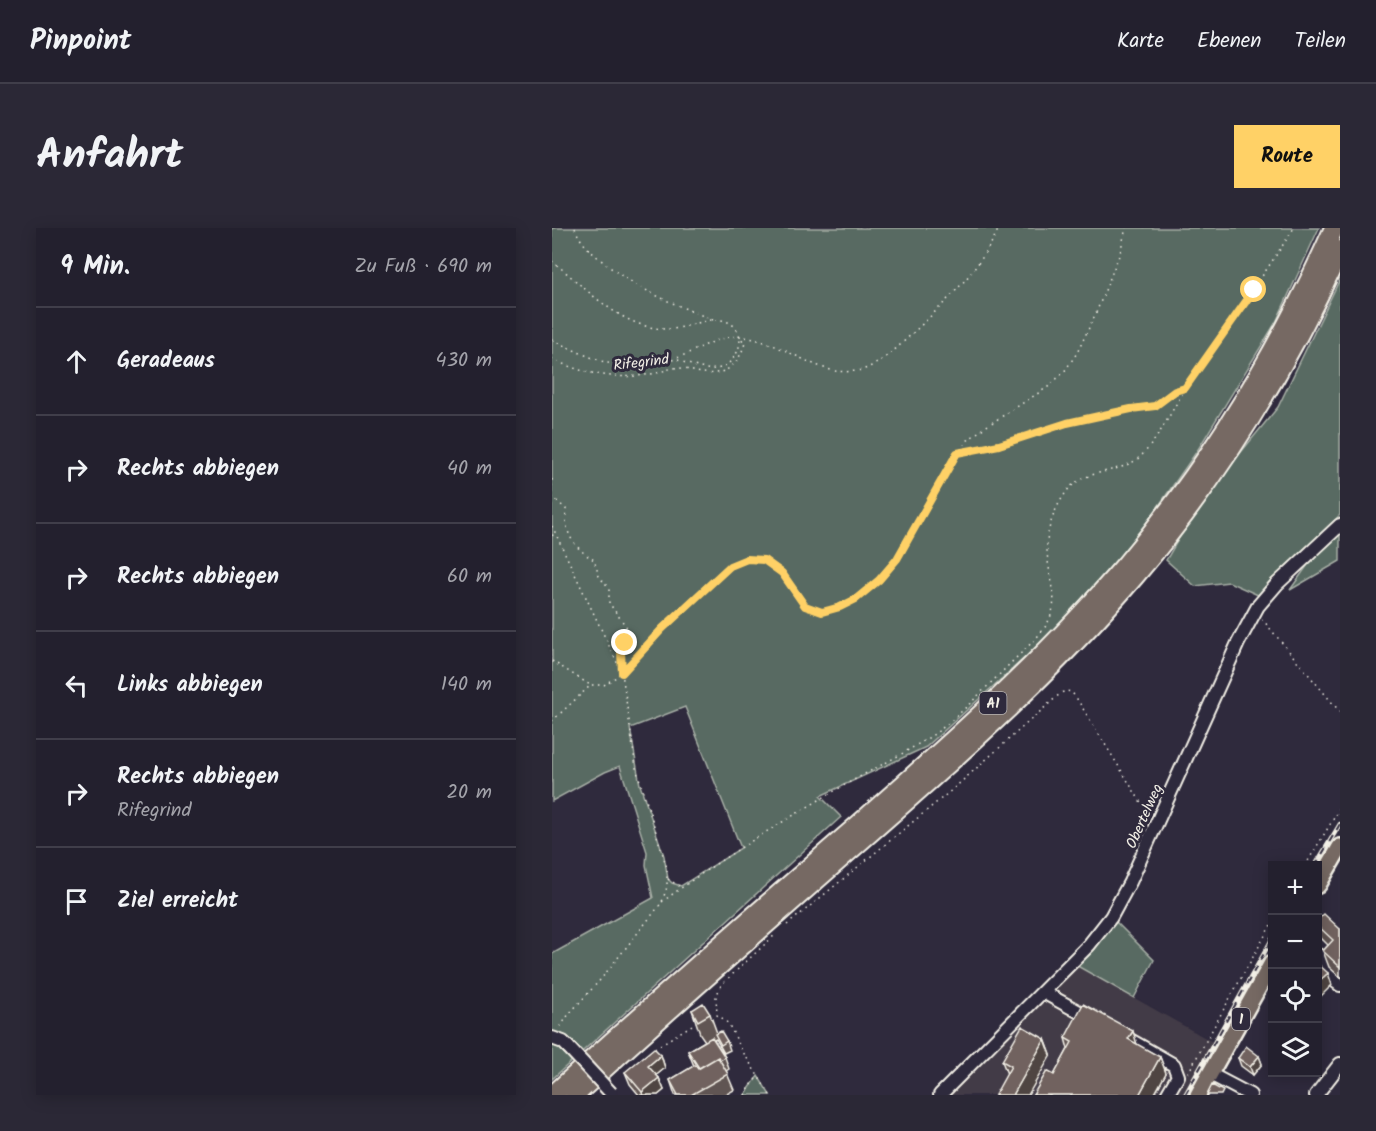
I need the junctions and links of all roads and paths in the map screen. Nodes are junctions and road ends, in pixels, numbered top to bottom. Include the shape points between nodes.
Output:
1 (574, 228) edge
2 (999, 228) edge
3 (1126, 228) edge
4 (1294, 228) edge
5 (1334, 228) edge
6 (1340, 250) edge
7 (552, 261) edge
8 (714, 320) junction
9 (739, 336) junction
10 (552, 340) edge
11 (552, 359) edge
12 (675, 359) junction
13 (1185, 388) junction
14 (957, 453) junction
15 (552, 479) edge
16 (552, 486) edge
17 (552, 497) edge
18 (552, 525) edge
19 (1340, 525) edge
20 (552, 535) edge
21 (558, 537) junction
22 (1254, 613) junction
23 (552, 661) edge
24 (622, 673) junction
25 (591, 685) junction
26 (1340, 712) edge
27 (552, 721) edge
28 (1340, 808) edge
29 (1158, 820) junction
30 (1340, 847) edge
31 (1308, 861) edge
32 (1322, 877) edge
33 (668, 879) junction
34 (681, 886) junction
35 (662, 902) junction
36 (1268, 930) edge
37 (1322, 964) edge
38 (1269, 969) edge
39 (1340, 985) edge
40 (1043, 992) junction
41 (711, 1015) edge
42 (717, 1015) junction
43 (703, 1018) edge
44 (554, 1038) edge
45 (648, 1054) edge
46 (1340, 1064) edge
47 (1174, 1065) junction
48 (1210, 1074) junction
49 (758, 1076) junction
50 (1242, 1093) edge
51 (612, 1094) edge
52 (553, 1095) edge
53 (575, 1095) edge
54 (744, 1095) edge
55 (770, 1095) edge
56 (940, 1095) edge
57 (1167, 1095) edge
58 (1198, 1095) edge
59 (1316, 1095) edge

1 - 8 path via 589,250 630,283
2 - 9 path via 977,266 950,297 887,356 861,370 834,370 774,344
3 - 14 path via 1096,313 1064,372 1048,387 982,429
4 - 13 path
5 - 52 highway, A1 via 1294,312 1232,419 1168,512 1096,599 959,735
6 - 53 highway, A1 via 1291,349 1232,447 1179,521 1106,609 977,738
7 - 8 path via 602,303 641,324 672,329
8 - 9 path via 729,322
9 - 11 path, Rifegrind via 745,343 736,364 713,374 676,367 608,377
9 - 12 path via 714,341
9 - 12 path via 735,358 718,369
10 - 12 path via 620,367 649,368
13 - 14 path via 1155,406 1067,423 999,445
13 - 34 path via 1138,459 1125,467 1080,480 1061,500 1047,543 1055,592 1053,610 1041,632 1024,650 937,732
14 - 24 path via 897,559 856,599 822,612 805,606 782,573 764,560 747,559 730,566 662,629
15 - 16 path
17 - 24 path via 566,509 565,522 571,538 578,550 594,560 609,589 609,603 627,629 621,651
18 - 21 path
19 - 22 street, Obertelweg via 1277,584
20 - 21 path
21 - 24 path
22 - 26 path
22 - 29 street, Obertelweg
23 - 25 path
24 - 25 path via 604,685
24 - 33 path via 636,768
25 - 27 path
28 - 31 path
29 - 40 street, Obertelweg via 1111,917
29 - 42 path via 1149,814 1075,695 1067,690 724,982 716,997
30 - 32 main road
33 - 34 path
33 - 35 path
34 - 35 path
35 - 44 path via 569,1014
36 - 47 path via 1189,1073
37 - 39 street via 1330,978
38 - 48 main road, 1
40 - 47 street
40 - 56 street, Obertelweg
41 - 42 path
42 - 49 path via 725,1020
43 - 45 path
44 - 51 street, bridge via 569,1048
46 - 59 street
47 - 57 street via 1178,1076
48 - 50 street
48 - 58 main road, 1
49 - 54 path
49 - 55 path

